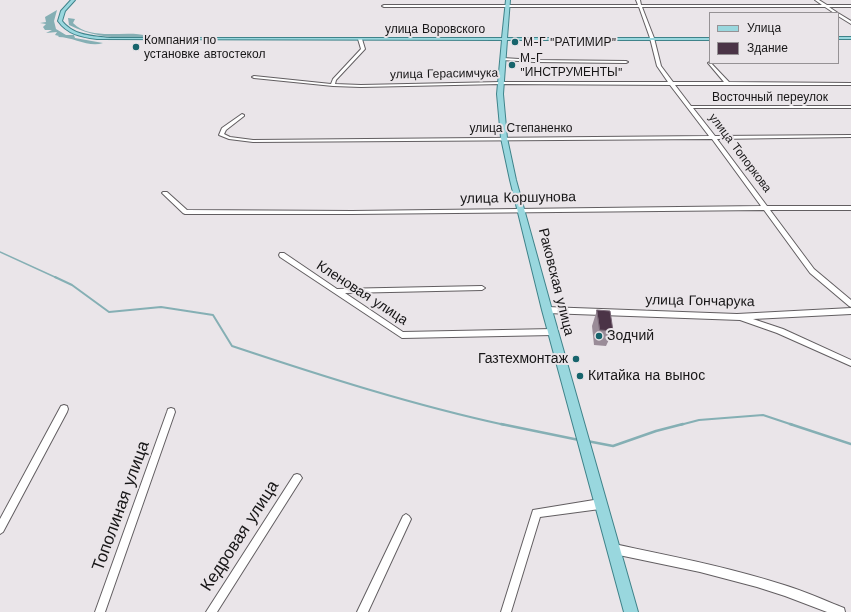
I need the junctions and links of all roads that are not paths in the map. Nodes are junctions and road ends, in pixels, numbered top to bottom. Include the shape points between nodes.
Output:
1 (73, 0) edge
2 (508, 0) edge
3 (638, 0) edge
4 (816, 0) edge
5 (384, 6) dead end
6 (825, 6) junction
7 (851, 6) edge
8 (507, 7) junction
9 (641, 7) junction
10 (834, 12) edge
11 (839, 15) edge
12 (851, 23) edge
13 (504, 38) junction
14 (652, 38) junction
15 (709, 38) edge
16 (839, 38) edge
17 (851, 38) edge
18 (360, 39) junction
19 (503, 59) junction
20 (626, 62) dead end
21 (711, 64) edge
22 (254, 76) dead end
23 (501, 83) junction
24 (670, 83) junction
25 (727, 83) junction
26 (851, 84) edge
27 (333, 85) junction
28 (690, 107) junction
29 (851, 107) edge
30 (242, 115) dead end
31 (713, 136) junction
32 (851, 136) edge
33 (504, 138) junction
34 (165, 193) dead end
35 (767, 208) junction
36 (851, 208) edge
37 (522, 210) junction
38 (282, 255) dead end
39 (482, 288) dead end
40 (336, 291) junction
41 (851, 304) edge
42 (547, 310) junction
43 (851, 312) edge
44 (737, 317) junction
45 (553, 332) junction
46 (851, 363) edge
47 (64, 409) dead end
48 (172, 412) dead end
49 (297, 478) dead end
50 (600, 504) junction
51 (406, 519) dead end
52 (0, 529) edge
53 (614, 549) junction
54 (100, 612) edge
55 (211, 612) edge
56 (362, 612) edge
57 (506, 612) edge
58 (630, 612) edge
59 (840, 612) edge

1 - 18 main road, улица Воровского via 63,11 60,18 62,24 68,30 101,38
2 - 8 main road, Раковская улица
3 - 9 street, улица Топоркова
4 - 6 street
5 - 8 street
6 - 7 street
6 - 9 street
6 - 10 street
8 - 9 street
8 - 13 main road, Раковская улица
9 - 14 street, улица Топоркова
11 - 12 street
13 - 14 main road, улица Воровского
13 - 18 main road, улица Воровского
13 - 19 main road, Раковская улица
14 - 15 main road, улица Воровского
14 - 24 street, улица Топоркова via 659,66
16 - 17 main road
18 - 27 street via 363,49 334,80
19 - 20 street
19 - 23 main road, Раковская улица
21 - 25 street
22 - 27 street, улица Герасимчука
23 - 24 street, улица Герасимчука
23 - 27 street, улица Герасимчука
23 - 33 main road, Раковская улица
24 - 25 street, улица Герасимчука
24 - 28 street, улица Топоркова
25 - 26 street, улица Герасимчука
28 - 29 street, Восточный переулок
28 - 31 street, улица Топоркова
30 - 33 street, улица Степаненко via 224,129 221,135 252,141
31 - 32 street, улица Степаненко
31 - 33 street, улица Степаненко
31 - 35 street, улица Топоркова
33 - 37 main road, Раковская улица
34 - 37 street, улица Коршунова via 185,212
35 - 36 street, улица Коршунова
35 - 37 street, улица Коршунова
35 - 41 street, улица Топоркова via 812,271
37 - 42 main road, Раковская улица
38 - 40 street, Кленовая улица
39 - 40 street
40 - 45 street, Кленовая улица via 398,334 406,336
42 - 44 street, улица Гончарука
42 - 45 main road, Раковская улица
43 - 44 street, улица Гончарука
44 - 46 street via 780,331
45 - 50 main road, Раковская улица
47 - 52 street
48 - 54 street, Тополиная улица
49 - 55 street, Кедровая улица
50 - 53 main road, Раковская улица
50 - 57 street via 536,514
51 - 56 street
53 - 58 main road, Раковская улица
53 - 59 street via 719,571 814,600

